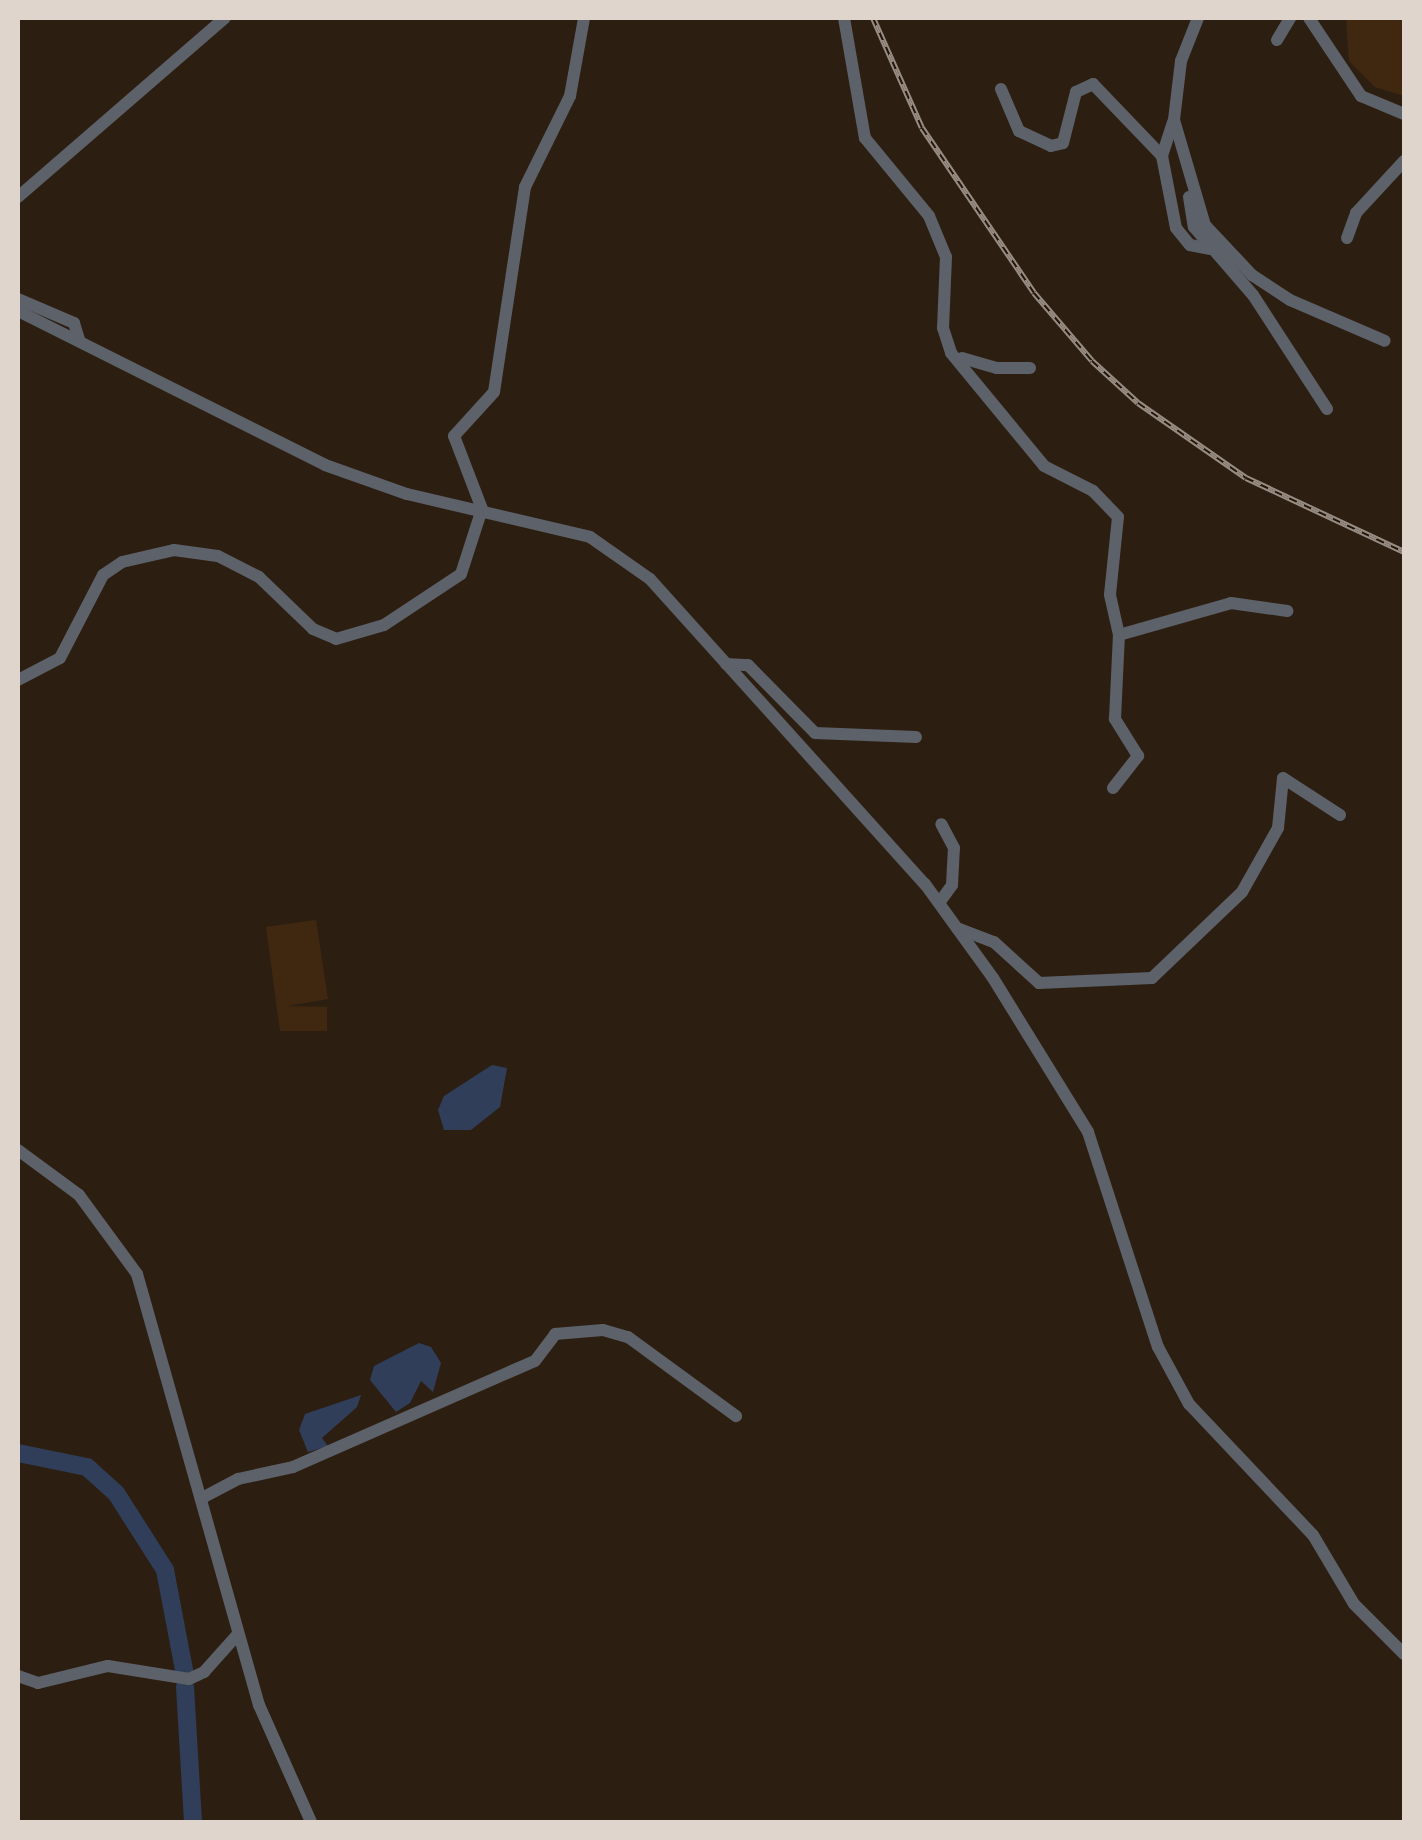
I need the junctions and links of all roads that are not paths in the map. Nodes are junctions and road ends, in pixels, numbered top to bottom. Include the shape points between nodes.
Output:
1 (224, 18) edge
2 (584, 18) edge
3 (844, 18) edge
4 (1198, 18) edge
5 (1290, 18) edge
6 (1310, 18) edge
7 (1277, 40) dead end
8 (1001, 89) dead end
9 (1404, 114) edge
10 (1174, 120) junction
11 (1162, 156) junction
12 (1404, 161) edge
13 (1190, 184) junction
14 (18, 198) edge
15 (1346, 238) dead end
16 (1211, 249) junction
17 (18, 299) edge
18 (18, 311) edge
19 (79, 338) junction
20 (1384, 341) dead end
21 (951, 353) junction
22 (1030, 368) dead end
23 (1327, 409) dead end
24 (482, 509) junction
25 (1286, 610) dead end
26 (1119, 635) junction
27 (726, 664) junction
28 (18, 680) edge
29 (916, 737) dead end
30 (1113, 788) dead end
31 (1340, 815) dead end
32 (941, 824) dead end
33 (939, 904) junction
34 (957, 928) junction
35 (18, 1150) edge
36 (736, 1416) dead end
37 (202, 1498) junction
38 (238, 1634) junction
39 (1404, 1654) edge
40 (18, 1676) edge
41 (311, 1822) edge

1 - 14 street
2 - 24 street via 570,96 524,186 494,392 454,436
3 - 21 street via 865,138 928,216 943,247 949,282 943,328
4 - 10 street via 1180,61
5 - 7 street
6 - 9 street via 1361,96
8 - 11 street via 1019,131 1051,146 1065,140 1076,92 1093,84
10 - 11 street
10 - 13 street
11 - 16 street via 1178,234 1194,248
12 - 15 street via 1356,213
13 - 16 street via 1191,219
13 - 20 street via 1205,225 1252,275
16 - 23 street via 1253,296
17 - 19 street via 74,323
18 - 19 street
19 - 24 street via 325,465 407,494
21 - 22 street via 988,367
21 - 26 street via 1044,466 1115,510 1119,538 1110,595
24 - 27 street via 608,546 650,578
24 - 28 street via 461,574 384,625 350,638 313,629 240,565 174,550 113,565 60,658
25 - 26 street via 1232,603
26 - 30 street via 1115,719 1138,756
27 - 29 street via 748,665 815,732
27 - 33 street
31 - 34 street via 1283,778 1280,823 1248,882 1152,978 1038,983 994,942
32 - 33 street via 954,848 952,885
33 - 34 street
34 - 39 street via 1088,1132 1158,1348 1189,1404 1313,1536 1354,1604
35 - 37 street via 79,1195 128,1253
36 - 37 street via 628,1337 603,1330 555,1334 535,1361 293,1467 238,1479
37 - 38 street
38 - 40 street via 214,1663 189,1679 124,1666 38,1684
38 - 41 street via 265,1721

